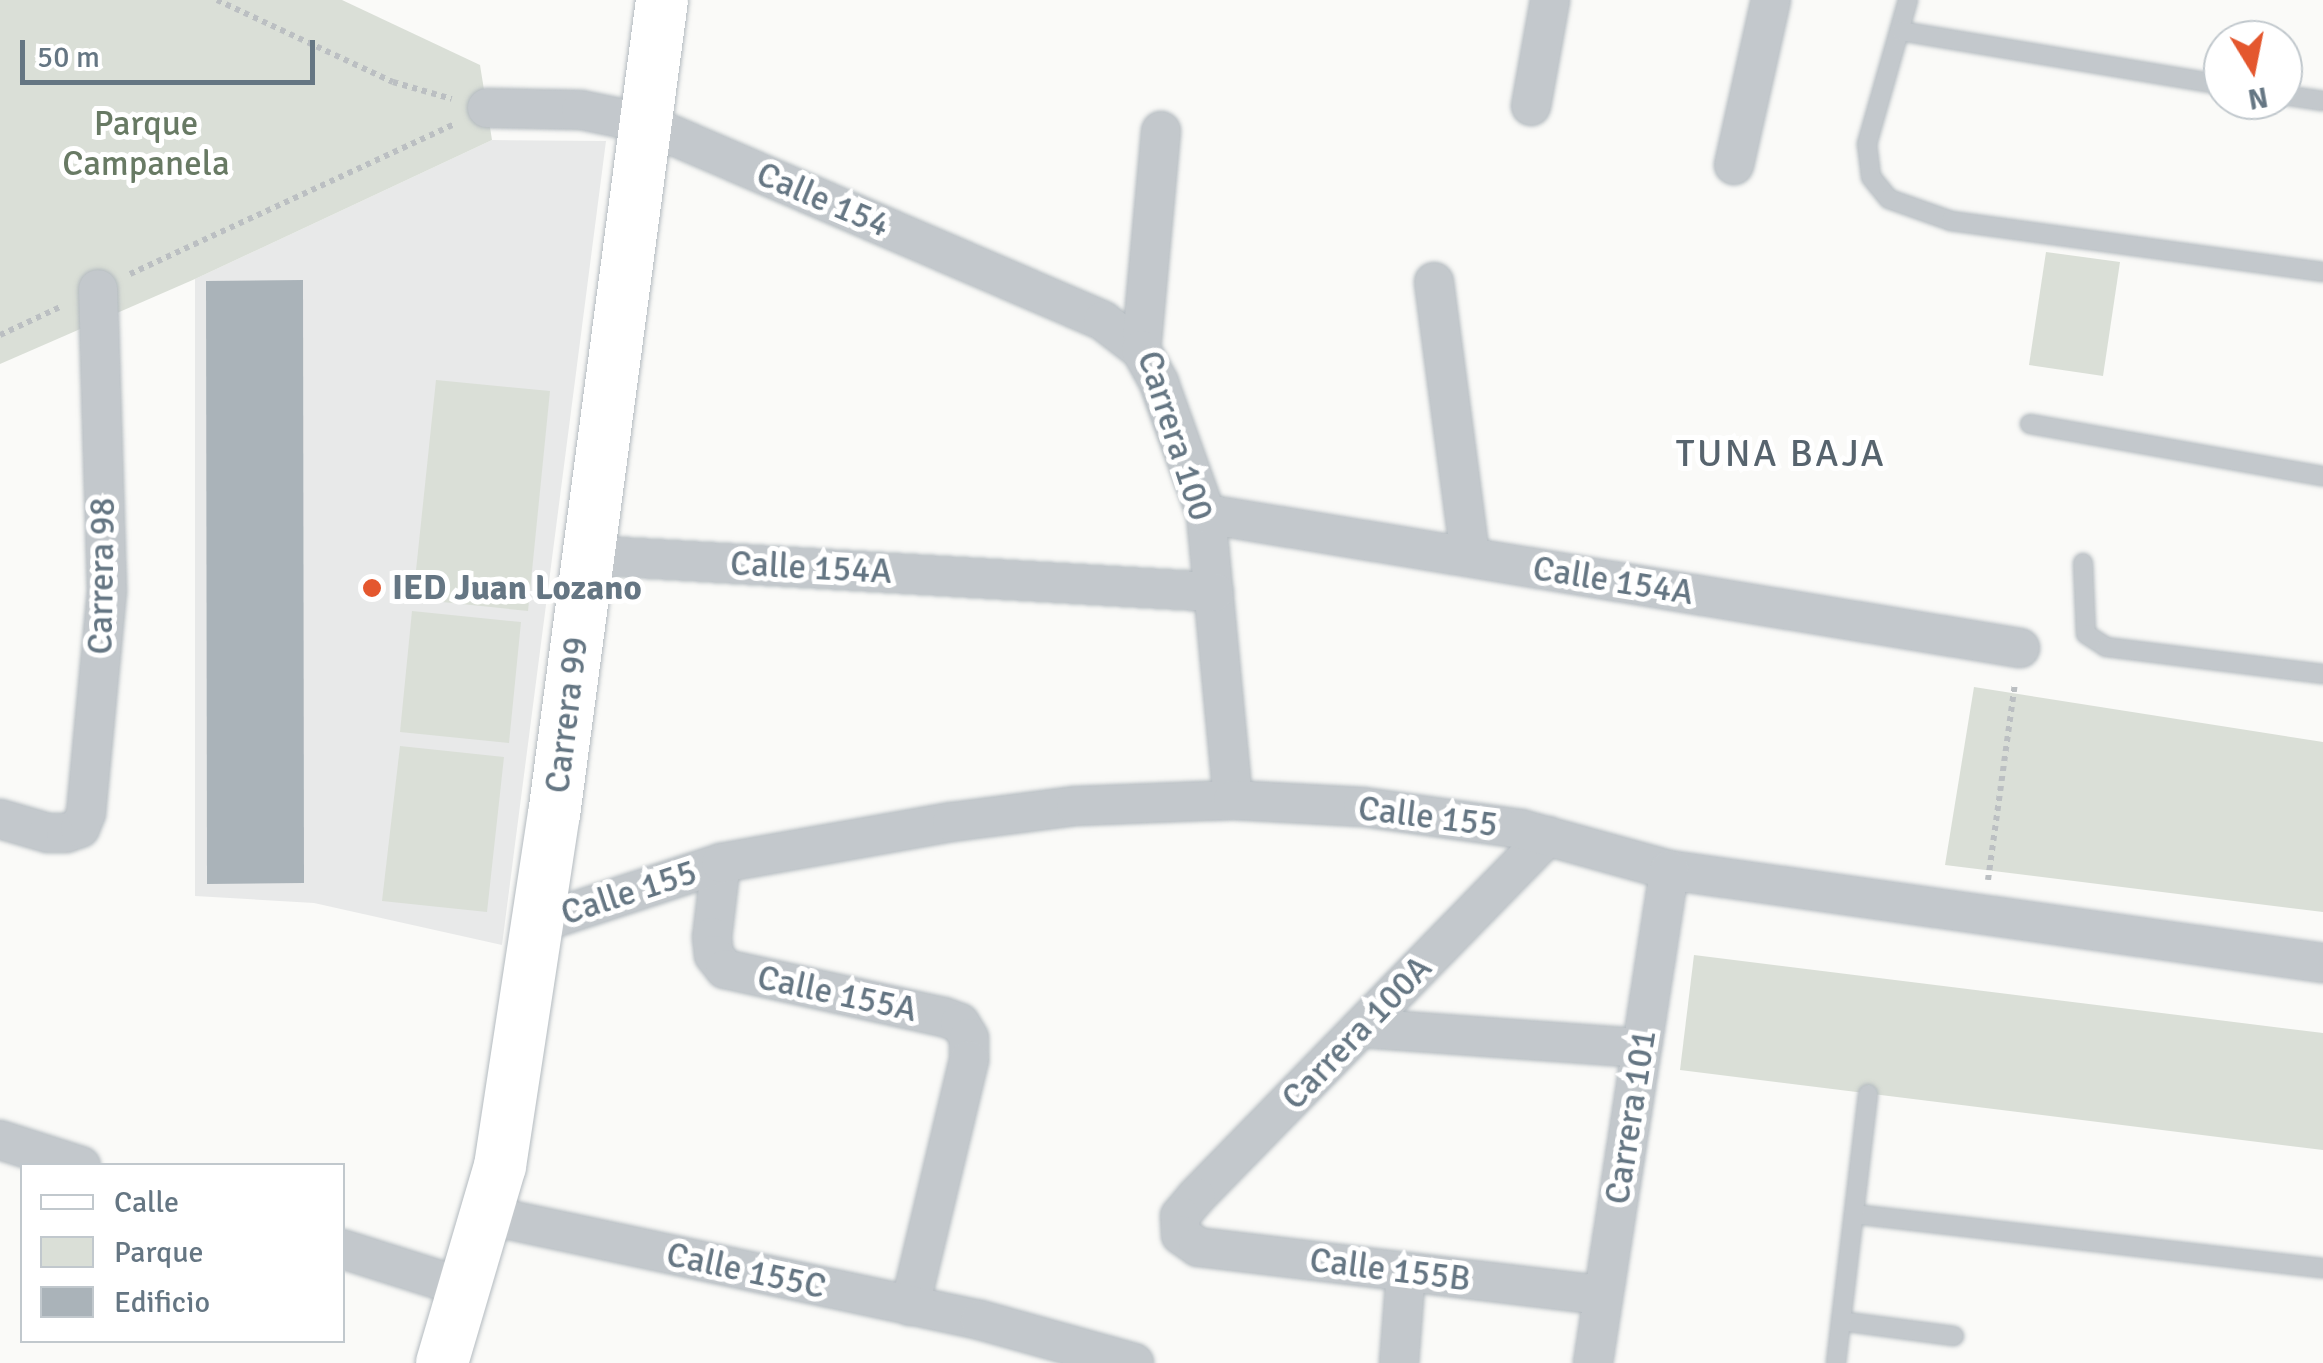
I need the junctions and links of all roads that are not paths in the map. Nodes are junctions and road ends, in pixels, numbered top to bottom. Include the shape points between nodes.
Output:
1 (662, 0) edge
2 (1550, 0) edge
3 (1771, 0) edge
4 (1908, 0) edge
5 (1901, 31) junction
6 (2203, 82) edge
7 (1531, 106) dead end
8 (487, 108) road end
9 (644, 123) junction
10 (1161, 131) dead end
11 (1734, 165) dead end
12 (2323, 272) edge
13 (1434, 282) dead end
14 (98, 289) road end
15 (1141, 350) junction
16 (2030, 424) dead end
17 (2323, 476) edge
18 (1206, 514) junction
19 (587, 555) junction
20 (1470, 558) junction
21 (2083, 563) dead end
22 (1214, 592) junction
23 (2020, 648) road end
24 (2323, 674) edge
25 (1233, 800) junction
26 (0, 820) edge
27 (1548, 836) junction
28 (721, 863) junction
29 (1669, 870) junction
30 (536, 924) junction
31 (2323, 963) edge
32 (1362, 1028) junction
33 (1641, 1048) junction
34 (1868, 1094) dead end
35 (0, 1140) edge
36 (72, 1163) edge
37 (1854, 1214) junction
38 (486, 1215) junction
39 (1180, 1236) joint
40 (345, 1250) edge
41 (2323, 1268) edge
42 (1406, 1272) junction
43 (465, 1288) junction
44 (1603, 1295) junction
45 (910, 1306) junction
46 (1841, 1321) junction
47 (1954, 1336) dead end
48 (1000, 1346) edge
49 (442, 1363) edge
50 (1134, 1363) edge
51 (1399, 1363) edge
52 (1592, 1363) edge
53 (1836, 1363) edge

1 - 9 street, Carrera 99
2 - 7 street
3 - 11 street
4 - 5 lane
5 - 6 lane
5 - 12 lane via 1867,144 1871,177 1889,199 1952,221
8 - 9 street, Calle 154 via 581,110
9 - 15 street, Calle 154 via 1103,322
9 - 19 street, Carrera 99
10 - 15 street, Carrera 100
13 - 20 street
14 - 26 street, Carrera 98 via 107,591 86,813 80,828 48,833
15 - 18 street, Carrera 100
16 - 17 lane
18 - 20 street, Calle 154A
18 - 22 street, Carrera 100
19 - 22 street, Calle 154A
19 - 30 street, Carrera 99
20 - 23 street, Calle 154A
21 - 24 lane via 2086,634 2106,647
22 - 25 street, Carrera 100
25 - 27 street, Calle 155 via 1364,807
25 - 28 street, Calle 155 via 1076,806
27 - 29 street, Calle 155
27 - 32 street, Carrera 100A
28 - 30 street, Calle 155
28 - 45 street, Calle 155A via 712,937 725,969 944,1017 960,1023 970,1038
29 - 31 street, Calle 155
29 - 33 street, Carrera 101
30 - 38 street, Carrera 99 via 500,1166
32 - 33 street
32 - 39 street, Carrera 100A via 1196,1197 1180,1216
33 - 44 street, Carrera 101
34 - 37 lane
35 - 36 street
37 - 41 lane
37 - 46 lane
38 - 43 street, Carrera 99
38 - 45 street, Calle 155C
39 - 42 street, Calle 155B via 1198,1247
40 - 43 street
42 - 44 street, Calle 155B
42 - 51 street
43 - 49 street, Carrera 99
44 - 52 street, Carrera 101
45 - 48 street, Calle 155C
46 - 47 lane
46 - 53 lane
48 - 50 street, Calle 155C

